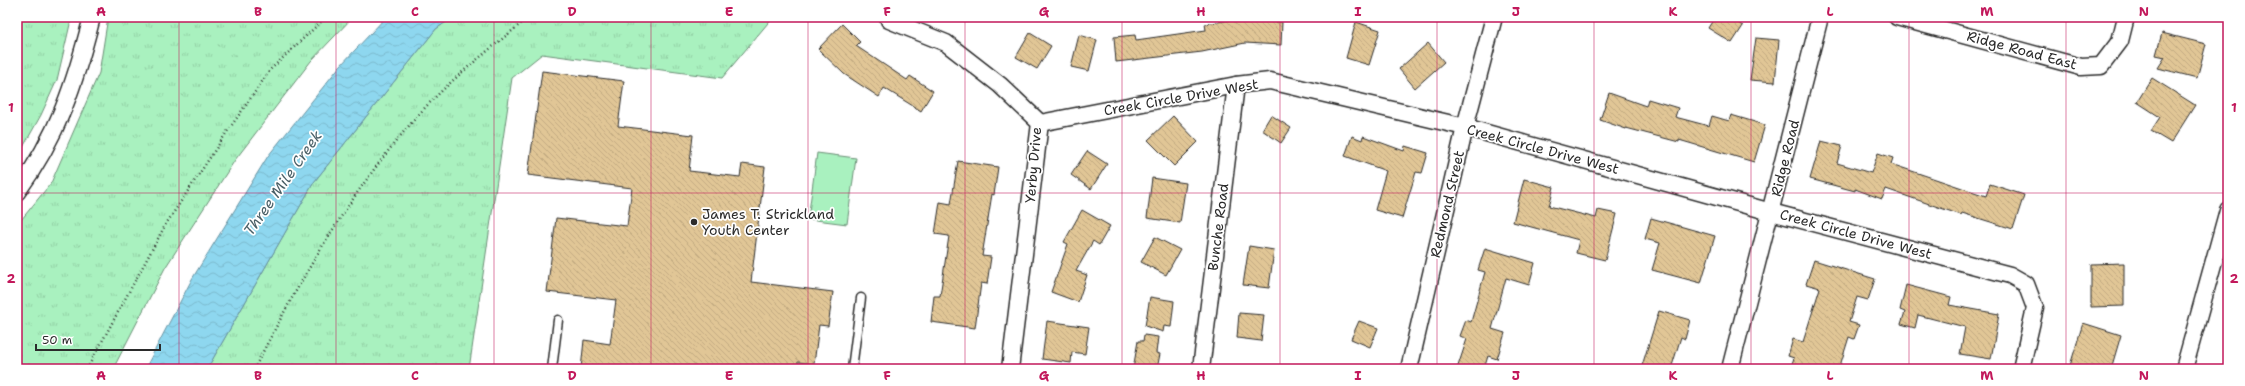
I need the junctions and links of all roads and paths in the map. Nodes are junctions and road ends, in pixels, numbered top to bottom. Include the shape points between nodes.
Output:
1 (92, 17) edge
2 (326, 17) edge
3 (529, 17) edge
4 (888, 17) edge
5 (1494, 17) edge
6 (1820, 17) edge
7 (1897, 17) edge
8 (2126, 17) edge
9 (1236, 85) junction
10 (1040, 124) junction
11 (1465, 127) junction
12 (17, 192) edge
13 (2228, 210) edge
14 (1772, 212) junction
15 (2222, 255) edge
16 (861, 298) dead end
17 (558, 320) dead end
18 (87, 369) edge
19 (254, 369) edge
20 (552, 369) edge
21 (852, 369) edge
22 (1010, 369) edge
23 (1201, 369) edge
24 (1409, 369) edge
25 (1730, 369) edge
26 (2021, 369) edge
27 (2184, 369) edge

1 - 12 street via 78,74 58,124 40,158
2 - 18 path via 271,69 227,132 166,224
3 - 19 path via 452,82 387,151 337,222
4 - 10 street, Yerby Drive via 889,20 946,43 1000,85
5 - 11 street, Redmond Street
6 - 14 street, Ridge Road
7 - 8 street, Ridge Road East via 2081,67 2101,66 2120,41
9 - 10 street, Creek Circle Drive West
9 - 11 street, Creek Circle Drive West via 1270,81
9 - 23 street, Bunche Road
10 - 22 street, Yerby Drive
11 - 14 street, Creek Circle Drive West
11 - 24 street, Redmond Street
13 - 15 street
14 - 25 street, Ridge Road
14 - 26 street, Creek Circle Drive West via 2010,275 2026,284 2036,308
15 - 27 street
16 - 21 lane
17 - 20 lane

